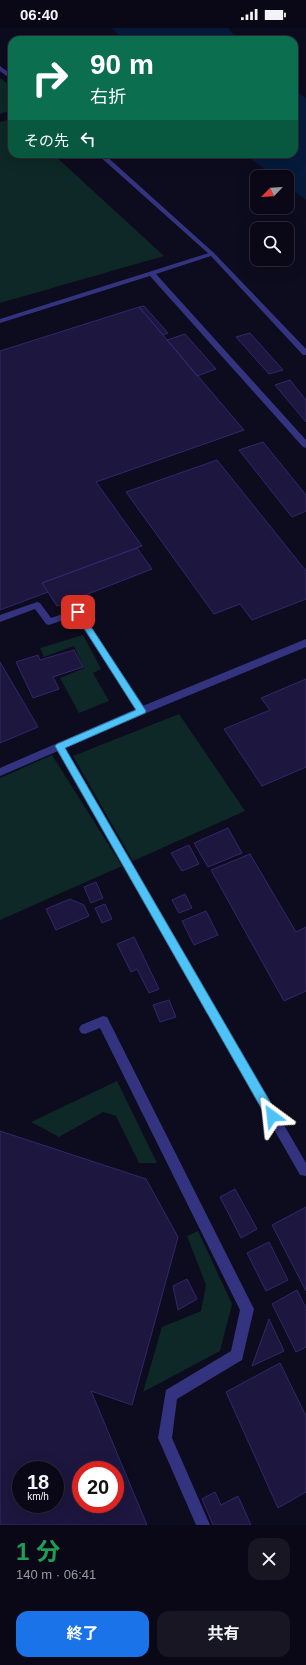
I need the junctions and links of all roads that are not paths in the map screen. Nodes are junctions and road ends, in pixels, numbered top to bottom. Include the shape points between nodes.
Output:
1 (0, 68) edge
2 (8, 75) edge
3 (104, 158) edge
4 (212, 254) junction
5 (150, 273) junction
6 (0, 321) edge
7 (306, 353) edge
8 (306, 445) edge
9 (0, 619) edge
10 (306, 643) edge
11 (142, 711) junction
12 (60, 746) junction
13 (0, 772) edge
14 (85, 1029) dead end
15 (304, 1171) dead end
16 (203, 1525) edge

1 - 2 street
3 - 4 street
4 - 5 street
4 - 7 street
5 - 6 street
5 - 8 street
9 - 11 street via 37,605 49,622 78,612
10 - 11 street
11 - 12 street
12 - 13 street
12 - 15 street
14 - 16 street via 103,1021 247,1309 237,1355 171,1395 165,1438

